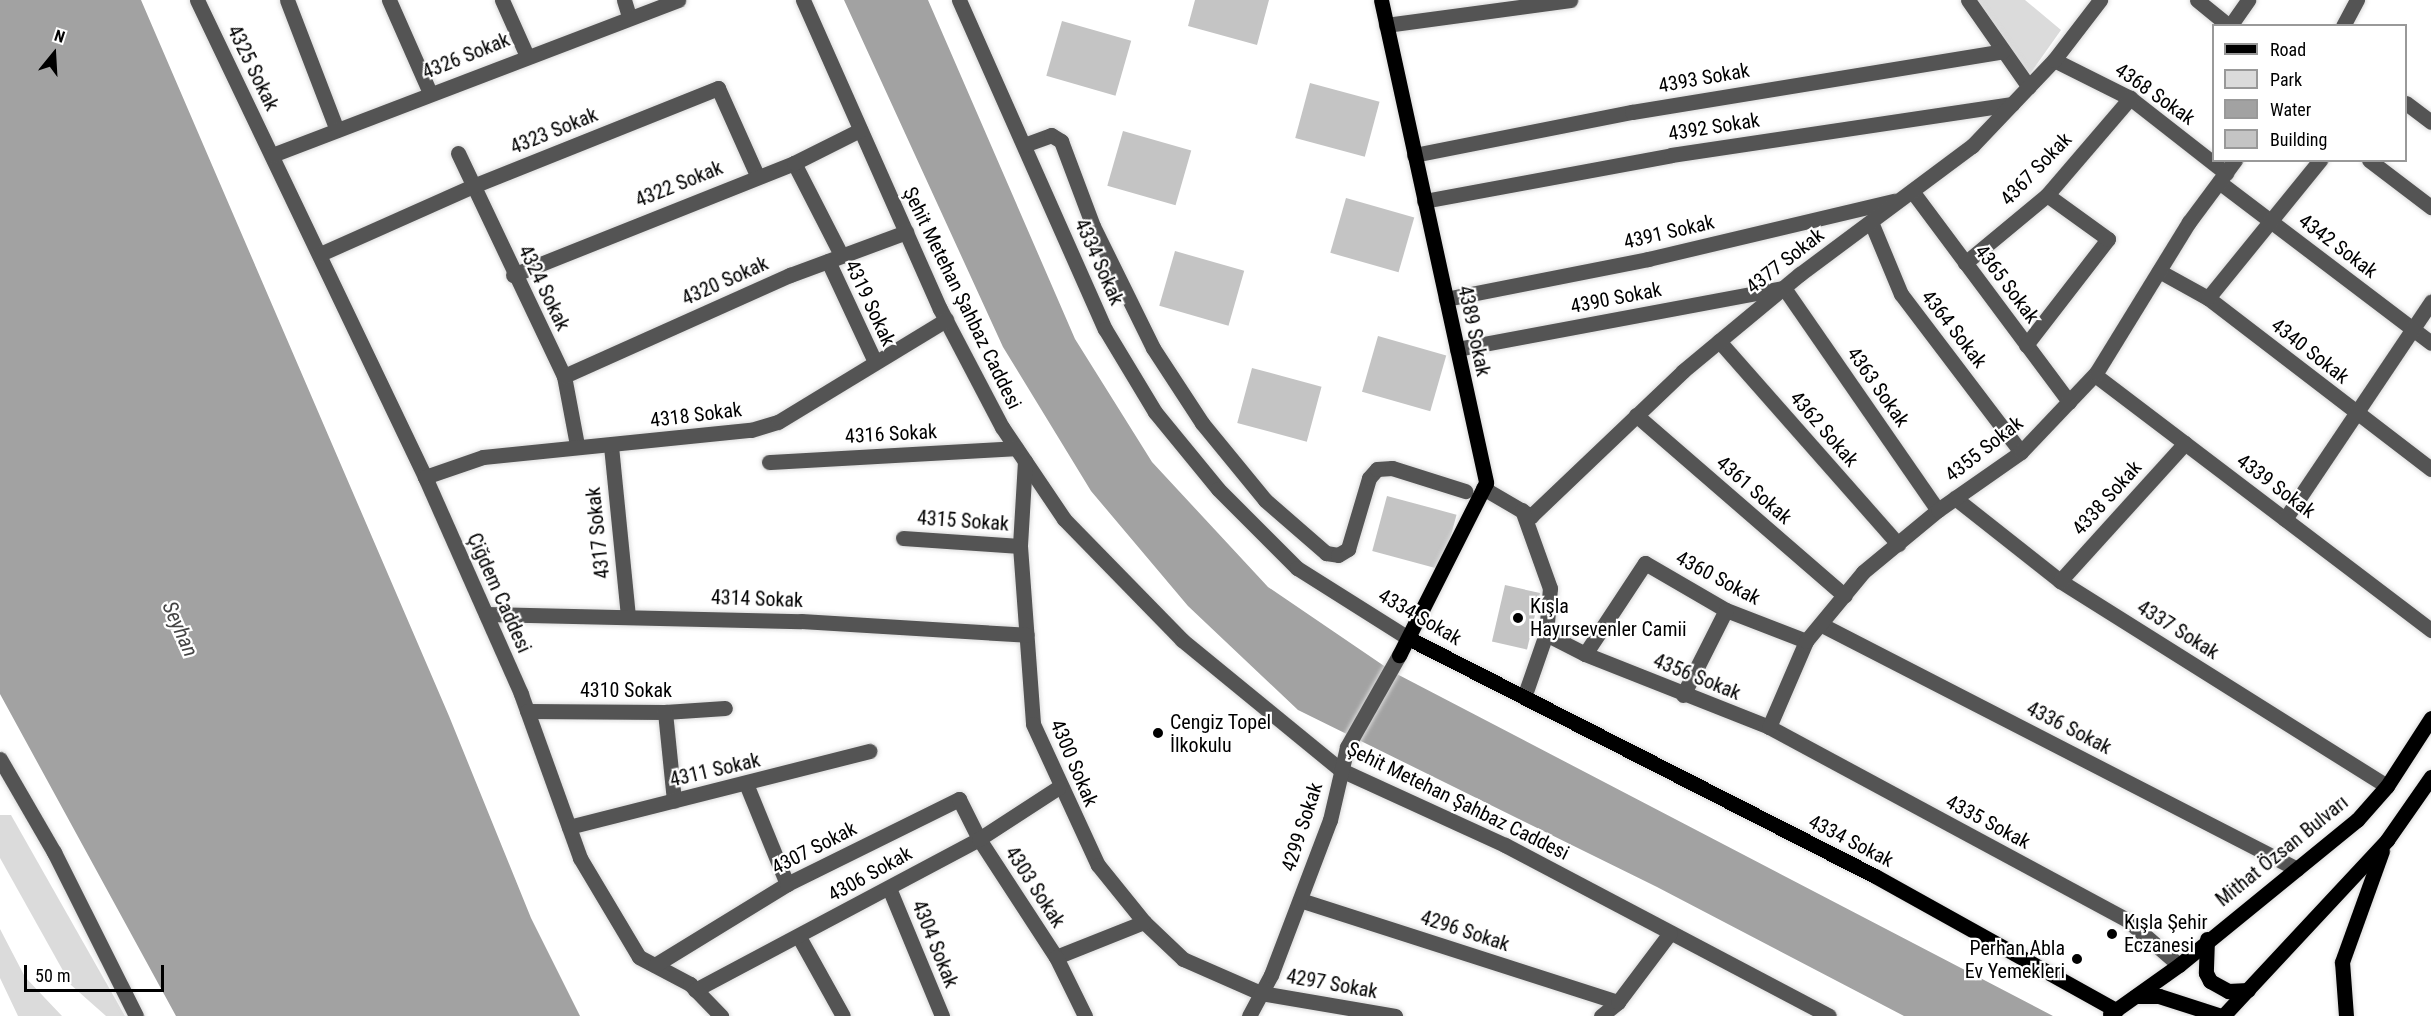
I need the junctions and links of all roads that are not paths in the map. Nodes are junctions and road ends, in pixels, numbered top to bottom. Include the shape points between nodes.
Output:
1 (197, 0) edge
2 (287, 0) edge
3 (390, 0) edge
4 (502, 0) edge
5 (624, 0) edge
6 (678, 0) edge
7 (803, 0) edge
8 (959, 0) edge
9 (1381, 0) edge
10 (1570, 0) edge
11 (1968, 0) edge
12 (2100, 0) edge
13 (2197, 0) edge
14 (2248, 0) edge
15 (2357, 0) edge
16 (629, 16) junction
17 (2227, 24) edge
18 (2230, 24) edge
19 (2344, 24) edge
20 (1386, 25) junction
21 (2003, 51) junction
22 (526, 54) junction
23 (2054, 60) junction
24 (2029, 87) junction
25 (430, 93) junction
26 (2130, 98) junction
27 (2407, 104) edge
28 (2012, 105) junction
29 (2431, 122) edge
30 (337, 130) junction
31 (860, 130) junction
32 (1024, 145) junction
33 (458, 153) dead end
34 (272, 155) junction
35 (1414, 155) junction
36 (2212, 161) edge
37 (2214, 162) edge
38 (2318, 162) edge
39 (2372, 162) edge
40 (794, 163) junction
41 (2227, 172) edge
42 (757, 175) junction
43 (473, 186) junction
44 (1906, 195) junction
45 (2047, 195) junction
46 (1424, 201) junction
47 (2431, 207) edge
48 (2270, 221) junction
49 (1871, 222) junction
50 (906, 232) junction
51 (320, 255) junction
52 (834, 258) junction
53 (1965, 263) junction
54 (2159, 271) junction
55 (513, 275) junction
56 (1784, 288) junction
57 (2208, 298) junction
58 (1446, 299) junction
59 (2431, 302) edge
60 (946, 320) junction
61 (2412, 328) junction
62 (1719, 341) junction
63 (2431, 343) edge
64 (2026, 345) junction
65 (1456, 349) junction
66 (875, 362) junction
67 (2095, 375) junction
68 (564, 376) junction
69 (2068, 402) junction
70 (1636, 415) junction
71 (2357, 415) junction
72 (2185, 443) junction
73 (578, 446) junction
74 (611, 446) junction
75 (2021, 452) junction
76 (1020, 454) junction
77 (769, 462) dead end
78 (2431, 469) edge
79 (425, 477) junction
80 (1483, 488) junction
81 (1465, 491) dead end
82 (1955, 498) junction
83 (1522, 510) junction
84 (1938, 510) junction
85 (2284, 519) junction
86 (903, 538) dead end
87 (1898, 544) junction
88 (1020, 546) junction
89 (2060, 581) junction
90 (1845, 596) junction
91 (1726, 610) junction
92 (486, 614) junction
93 (628, 615) junction
94 (1822, 625) junction
95 (2431, 630) edge
96 (1027, 634) junction
97 (1545, 634) junction
98 (1408, 638) junction
99 (1806, 641) junction
100 (1585, 654) junction
101 (1399, 655) joint
102 (1683, 695) junction
103 (1524, 697) junction
104 (725, 708) dead end
105 (527, 711) junction
106 (665, 712) junction
107 (2431, 718) edge
108 (1769, 728) junction
109 (870, 751) dead end
110 (0, 759) edge
111 (1341, 770) junction
112 (2431, 777) edge
113 (747, 786) junction
114 (2387, 786) junction
115 (1059, 787) junction
116 (674, 801) junction
117 (569, 827) junction
118 (979, 839) junction
119 (2387, 840) junction
120 (2297, 869) junction
121 (787, 884) junction
122 (889, 888) junction
123 (1300, 900) junction
124 (1144, 922) junction
125 (1670, 933) junction
126 (799, 937) junction
127 (2207, 939) junction
128 (1056, 957) junction
129 (655, 965) junction
130 (2179, 965) junction
131 (695, 990) junction
132 (2248, 990) junction
133 (1262, 993) junction
134 (2136, 996) junction
135 (2159, 996) junction
136 (1618, 1002) junction
137 (1802, 1010) edge
138 (2112, 1013) edge
139 (136, 1016) edge
140 (722, 1016) edge
141 (843, 1016) edge
142 (942, 1016) edge
143 (1085, 1016) edge
144 (1249, 1016) edge
145 (1395, 1016) edge
146 (1601, 1016) edge
147 (1829, 1016) edge
148 (2187, 1016) edge
149 (2222, 1016) edge
150 (2346, 1016) edge

1 - 34 street, 4325 Sokak
2 - 30 street
3 - 25 street
4 - 22 street
5 - 16 street
6 - 16 street, 4326 Sokak
7 - 31 street, Şehit Metehan Şahbaz Caddesi
8 - 32 street, 4334 Sokak
9 - 20 main road, 4389 Sokak
10 - 20 street
11 - 21 street
12 - 23 street, 4377 Sokak
13 - 17 street
14 - 18 street
15 - 19 street
16 - 22 street, 4326 Sokak
20 - 35 main road, 4389 Sokak
21 - 24 street
21 - 35 street, 4393 Sokak via 1644,110
22 - 25 street, 4326 Sokak
23 - 24 street, 4377 Sokak
23 - 26 street, 4368 Sokak
24 - 28 street, 4377 Sokak
25 - 30 street, 4326 Sokak
26 - 36 street, 4368 Sokak
26 - 45 street, 4367 Sokak
27 - 29 street
28 - 44 street, 4377 Sokak via 1972,146
28 - 46 street, 4392 Sokak via 1671,155
30 - 34 street, 4326 Sokak
31 - 40 street, 4322 Sokak
31 - 50 street, Şehit Metehan Şahbaz Caddesi
32 - 81 street via 1051,135 1061,141 1094,226 1160,358 1202,423 1265,500 1326,553 1338,555 1348,549 1369,478 1377,469 1392,468
32 - 98 street, 4334 Sokak via 1105,329 1155,412 1218,489 1297,568
33 - 43 street, 4324 Sokak
34 - 51 street, Çiğdem Caddesi
35 - 46 main road, 4389 Sokak
37 - 41 street, 4368 Sokak
38 - 48 street
39 - 47 street
40 - 42 street, 4322 Sokak
40 - 52 street, 4319 Sokak
41 - 48 street, 4342 Sokak
41 - 54 street, 4355 Sokak
42 - 43 street, 4323 Sokak via 718,88
42 - 55 street, 4322 Sokak
43 - 51 street, 4323 Sokak
43 - 55 street, 4324 Sokak
44 - 49 street, 4377 Sokak
44 - 53 street, 4365 Sokak
44 - 58 street, 4391 Sokak via 1647,259
45 - 53 street, 4367 Sokak
45 - 64 street via 2108,238
46 - 58 main road, 4389 Sokak
48 - 57 street
48 - 61 street, 4342 Sokak
49 - 56 street, 4377 Sokak
49 - 75 street, 4364 Sokak via 1900,294
50 - 52 street, 4320 Sokak
50 - 60 street, Şehit Metehan Şahbaz Caddesi
51 - 79 street, Çiğdem Caddesi
52 - 66 street, 4319 Sokak
52 - 68 street, 4320 Sokak
53 - 64 street, 4365 Sokak
54 - 57 street, 4340 Sokak
54 - 67 street, 4355 Sokak
55 - 68 street, 4324 Sokak
56 - 62 street, 4377 Sokak
56 - 65 street, 4390 Sokak
56 - 84 street, 4363 Sokak
57 - 71 street, 4340 Sokak
58 - 65 main road, 4389 Sokak
59 - 61 street
60 - 66 street, 4318 Sokak
60 - 76 street, Şehit Metehan Şahbaz Caddesi
61 - 63 street, 4342 Sokak
61 - 71 street
62 - 70 street, 4377 Sokak
62 - 87 street, 4362 Sokak
64 - 69 street, 4365 Sokak
65 - 80 main road, 4389 Sokak
66 - 74 street, 4318 Sokak via 778,422 751,430
67 - 69 street, 4355 Sokak
67 - 72 street, 4339 Sokak
68 - 73 street, 4324 Sokak
69 - 75 street, 4355 Sokak
70 - 83 street, 4377 Sokak via 1531,516
70 - 90 street, 4361 Sokak
71 - 78 street, 4340 Sokak
71 - 85 street
72 - 85 street, 4339 Sokak
72 - 89 street, 4338 Sokak
73 - 74 street, 4318 Sokak
73 - 79 street, 4318 Sokak via 483,457
74 - 93 street, 4317 Sokak
75 - 82 street, 4355 Sokak
76 - 77 street, 4316 Sokak
76 - 88 street, 4300 Sokak
76 - 111 street, Şehit Metehan Şahbaz Caddesi via 1064,519 1182,640
79 - 92 street, Çiğdem Caddesi
80 - 83 street
80 - 98 main road
82 - 84 street, 4355 Sokak
82 - 89 street, 4337 Sokak
83 - 97 street via 1550,588
84 - 87 street, 4355 Sokak
85 - 95 street, 4339 Sokak
86 - 88 street, 4315 Sokak
87 - 90 street, 4355 Sokak via 1863,572
88 - 96 street, 4300 Sokak
89 - 114 street, 4337 Sokak
90 - 94 street, 4355 Sokak
91 - 99 street, 4360 Sokak
91 - 100 street, 4360 Sokak via 1646,563
91 - 102 street
92 - 93 street, 4314 Sokak
92 - 105 street, Çiğdem Caddesi
93 - 96 street, 4314 Sokak
94 - 99 street, 4355 Sokak
94 - 120 street, 4336 Sokak
96 - 115 street, 4300 Sokak via 1033,724
97 - 100 street, 4356 Sokak
97 - 103 street
98 - 101 main road
98 - 103 main road, 4334 Sokak
99 - 108 street, 4355 Sokak
100 - 102 street, 4356 Sokak
101 - 111 street, 4299 Sokak via 1347,747
102 - 108 street, 4356 Sokak
103 - 138 main road, 4334 Sokak via 1875,876
104 - 106 street, 4310 Sokak
105 - 106 street, 4310 Sokak
105 - 117 street, Çiğdem Caddesi
106 - 116 street
107 - 114 main road, Mithat Özsan Bulvarı
108 - 130 street, 4335 Sokak via 2126,919
109 - 113 street, 4311 Sokak
110 - 139 street via 54,852
111 - 123 street, 4299 Sokak via 1330,820
111 - 125 street, Şehit Metehan Şahbaz Caddesi via 1505,845
112 - 119 main road
113 - 116 street, 4311 Sokak
113 - 121 street
114 - 120 main road, Mithat Özsan Bulvarı via 2357,820
115 - 118 street, 4306 Sokak
115 - 124 street, 4300 Sokak via 1098,865
116 - 117 street, 4311 Sokak
117 - 129 street, Çiğdem Caddesi via 580,858 639,957
118 - 121 street, 4307 Sokak via 958,799
118 - 122 street, 4306 Sokak
118 - 128 street, 4303 Sokak
119 - 132 main road
119 - 150 main road via 2342,962
120 - 127 main road, Mithat Özsan Bulvarı
121 - 129 street, 4307 Sokak
122 - 126 street, 4306 Sokak
122 - 142 street, 4304 Sokak
123 - 133 street, 4299 Sokak
123 - 136 street, 4296 Sokak
124 - 128 street
124 - 133 street, 4300 Sokak via 1183,959
125 - 136 street
125 - 137 street, Şehit Metehan Şahbaz Caddesi
126 - 131 street, 4306 Sokak
126 - 141 street
127 - 130 main road, Mithat Özsan Bulvarı
127 - 132 main road via 2206,973 2210,981 2228,991
128 - 143 street, 4303 Sokak
129 - 131 street, Çiğdem Caddesi
130 - 134 main road, Mithat Özsan Bulvarı
131 - 140 street, Çiğdem Caddesi
132 - 149 main road
133 - 144 street, 4299 Sokak
133 - 145 street, 4297 Sokak
134 - 135 main road
134 - 138 main road, Mithat Özsan Bulvarı
135 - 148 main road
135 - 149 main road
136 - 146 street
137 - 147 street, Şehit Metehan Şahbaz Caddesi

